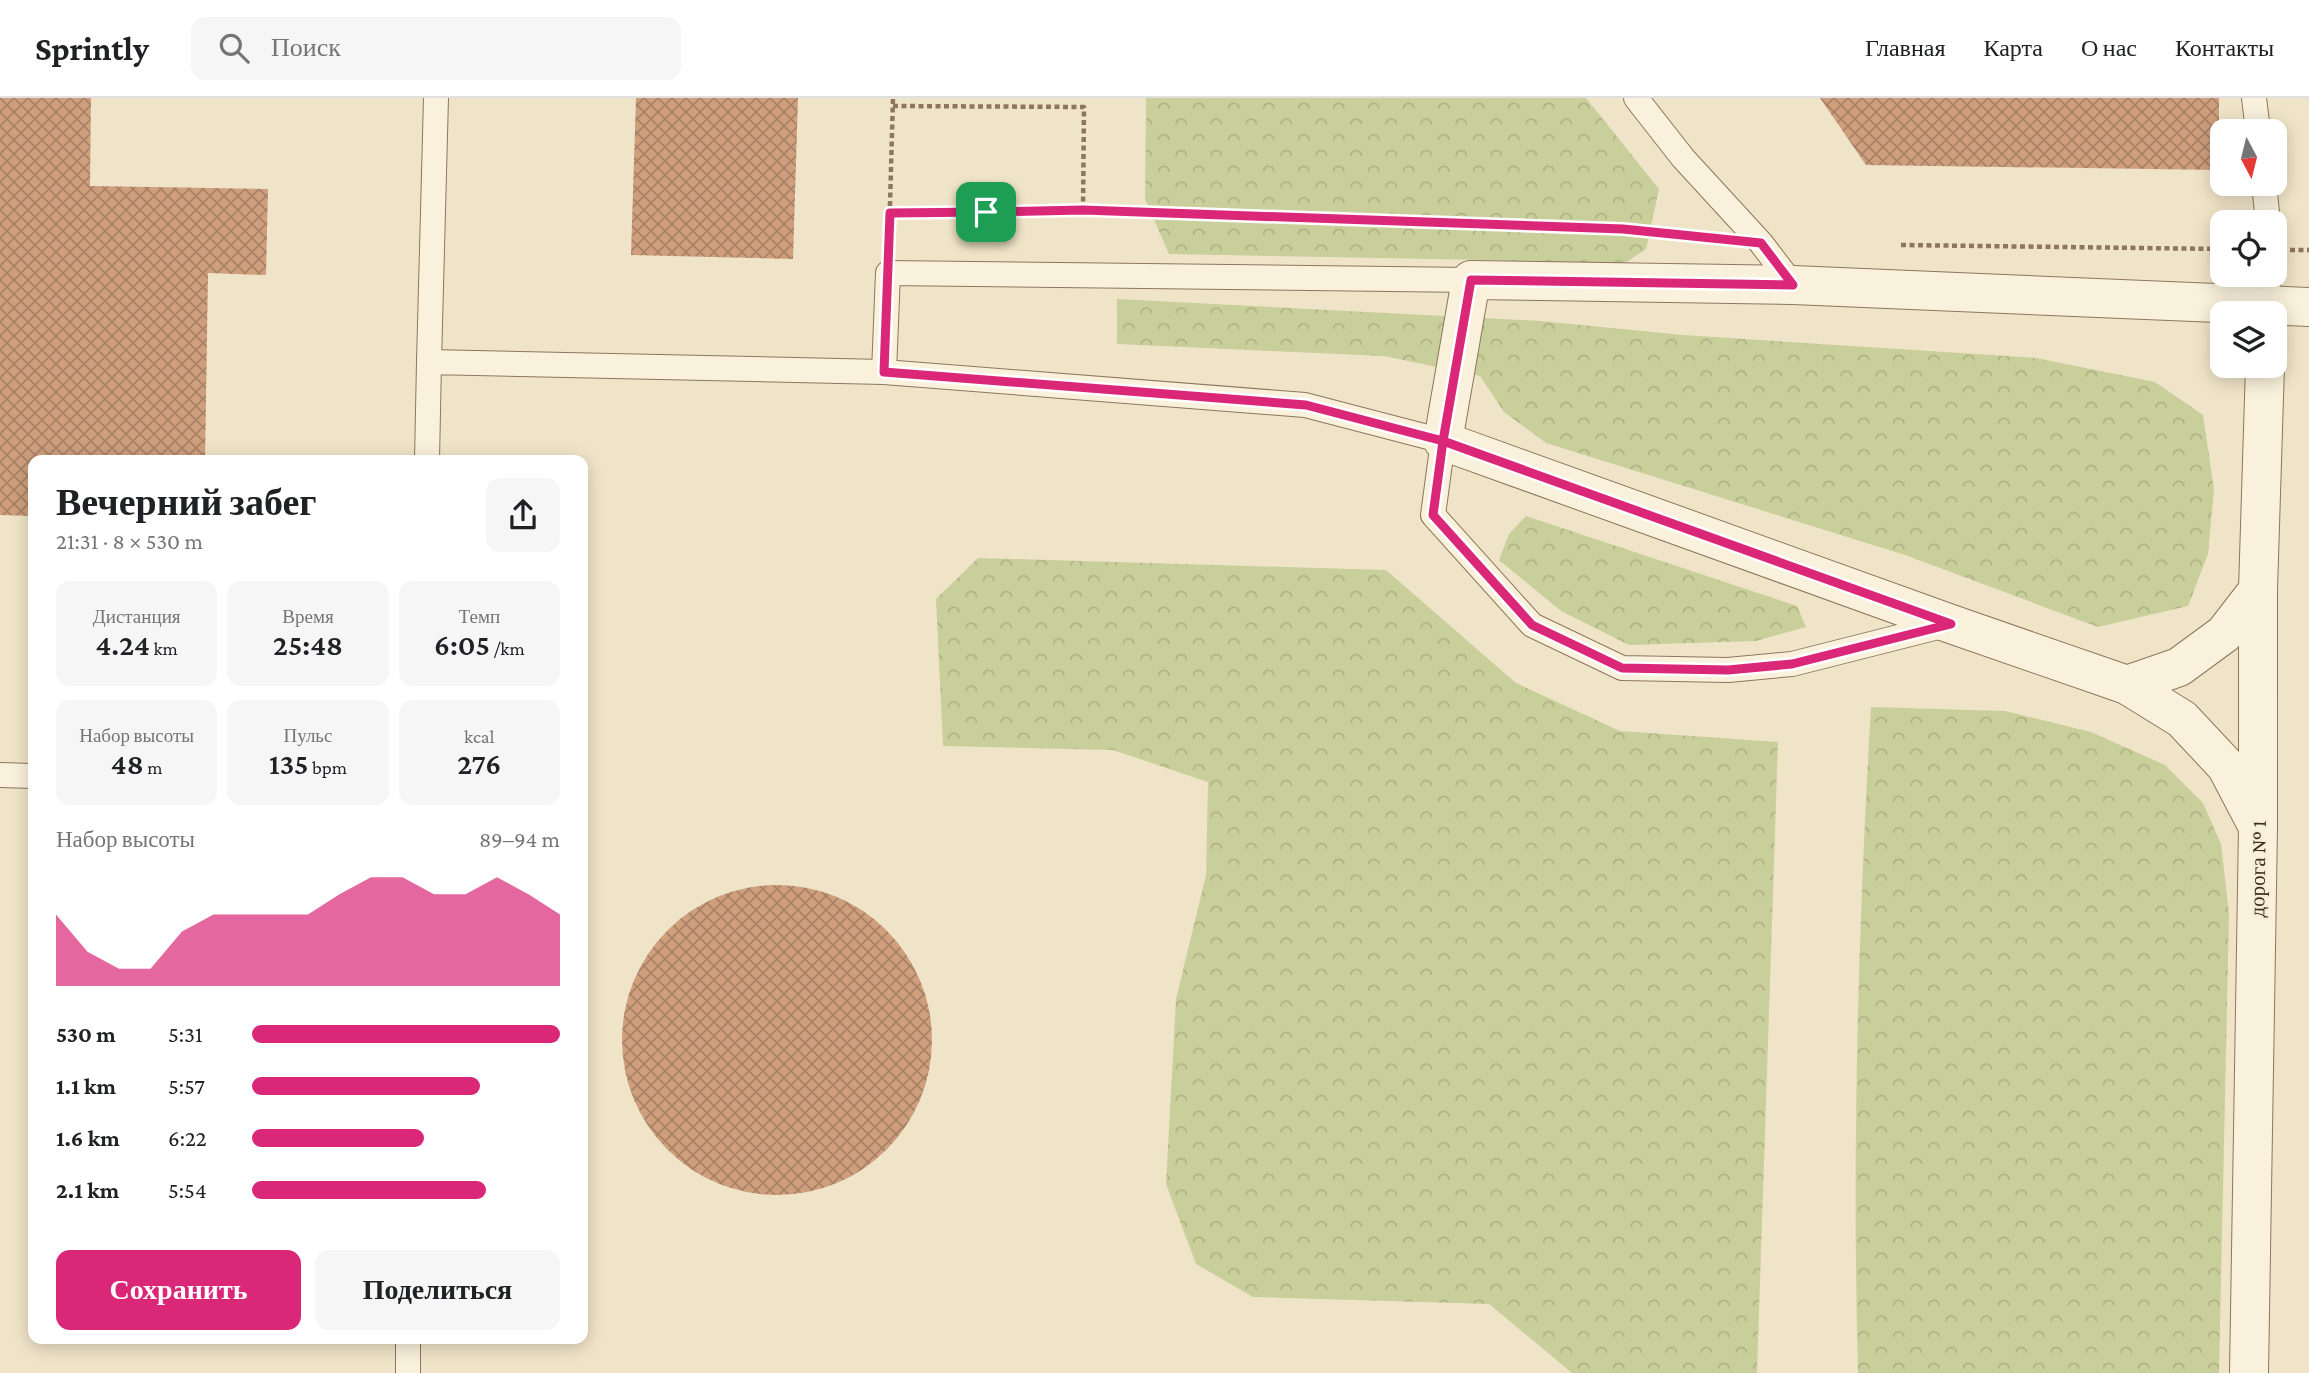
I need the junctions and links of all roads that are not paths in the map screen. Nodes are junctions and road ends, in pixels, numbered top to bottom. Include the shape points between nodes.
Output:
1 (436, 98) edge
2 (1636, 98) edge
3 (2254, 98) edge
4 (2257, 119) edge
5 (1471, 280) junction
6 (1793, 285) junction
7 (2267, 298) edge
8 (2309, 307) edge
9 (429, 362) junction
10 (884, 372) junction
11 (2265, 378) edge
12 (1443, 441) junction
13 (427, 455) edge
14 (2258, 590) junction
15 (1951, 624) junction
16 (2127, 685) junction
17 (0, 775) edge
18 (28, 776) edge
19 (2259, 827) junction
20 (408, 1344) edge
21 (408, 1373) edge
22 (2249, 1373) edge

1 - 9 lane
2 - 6 lane
3 - 4 lane
5 - 6 street
5 - 10 lane via 888,273
5 - 12 street
6 - 7 street
7 - 8 street
9 - 10 lane
9 - 13 lane
10 - 12 lane via 1306,405
11 - 14 street, дорога № 1
12 - 15 street
12 - 15 lane via 1433,515 1532,625 1622,668 1728,670 1792,664
14 - 16 street via 2224,634 2179,667
14 - 19 street, дорога № 1
15 - 16 street
16 - 19 street via 2182,719 2226,766
17 - 18 lane
19 - 22 street, дорога № 1
20 - 21 lane

